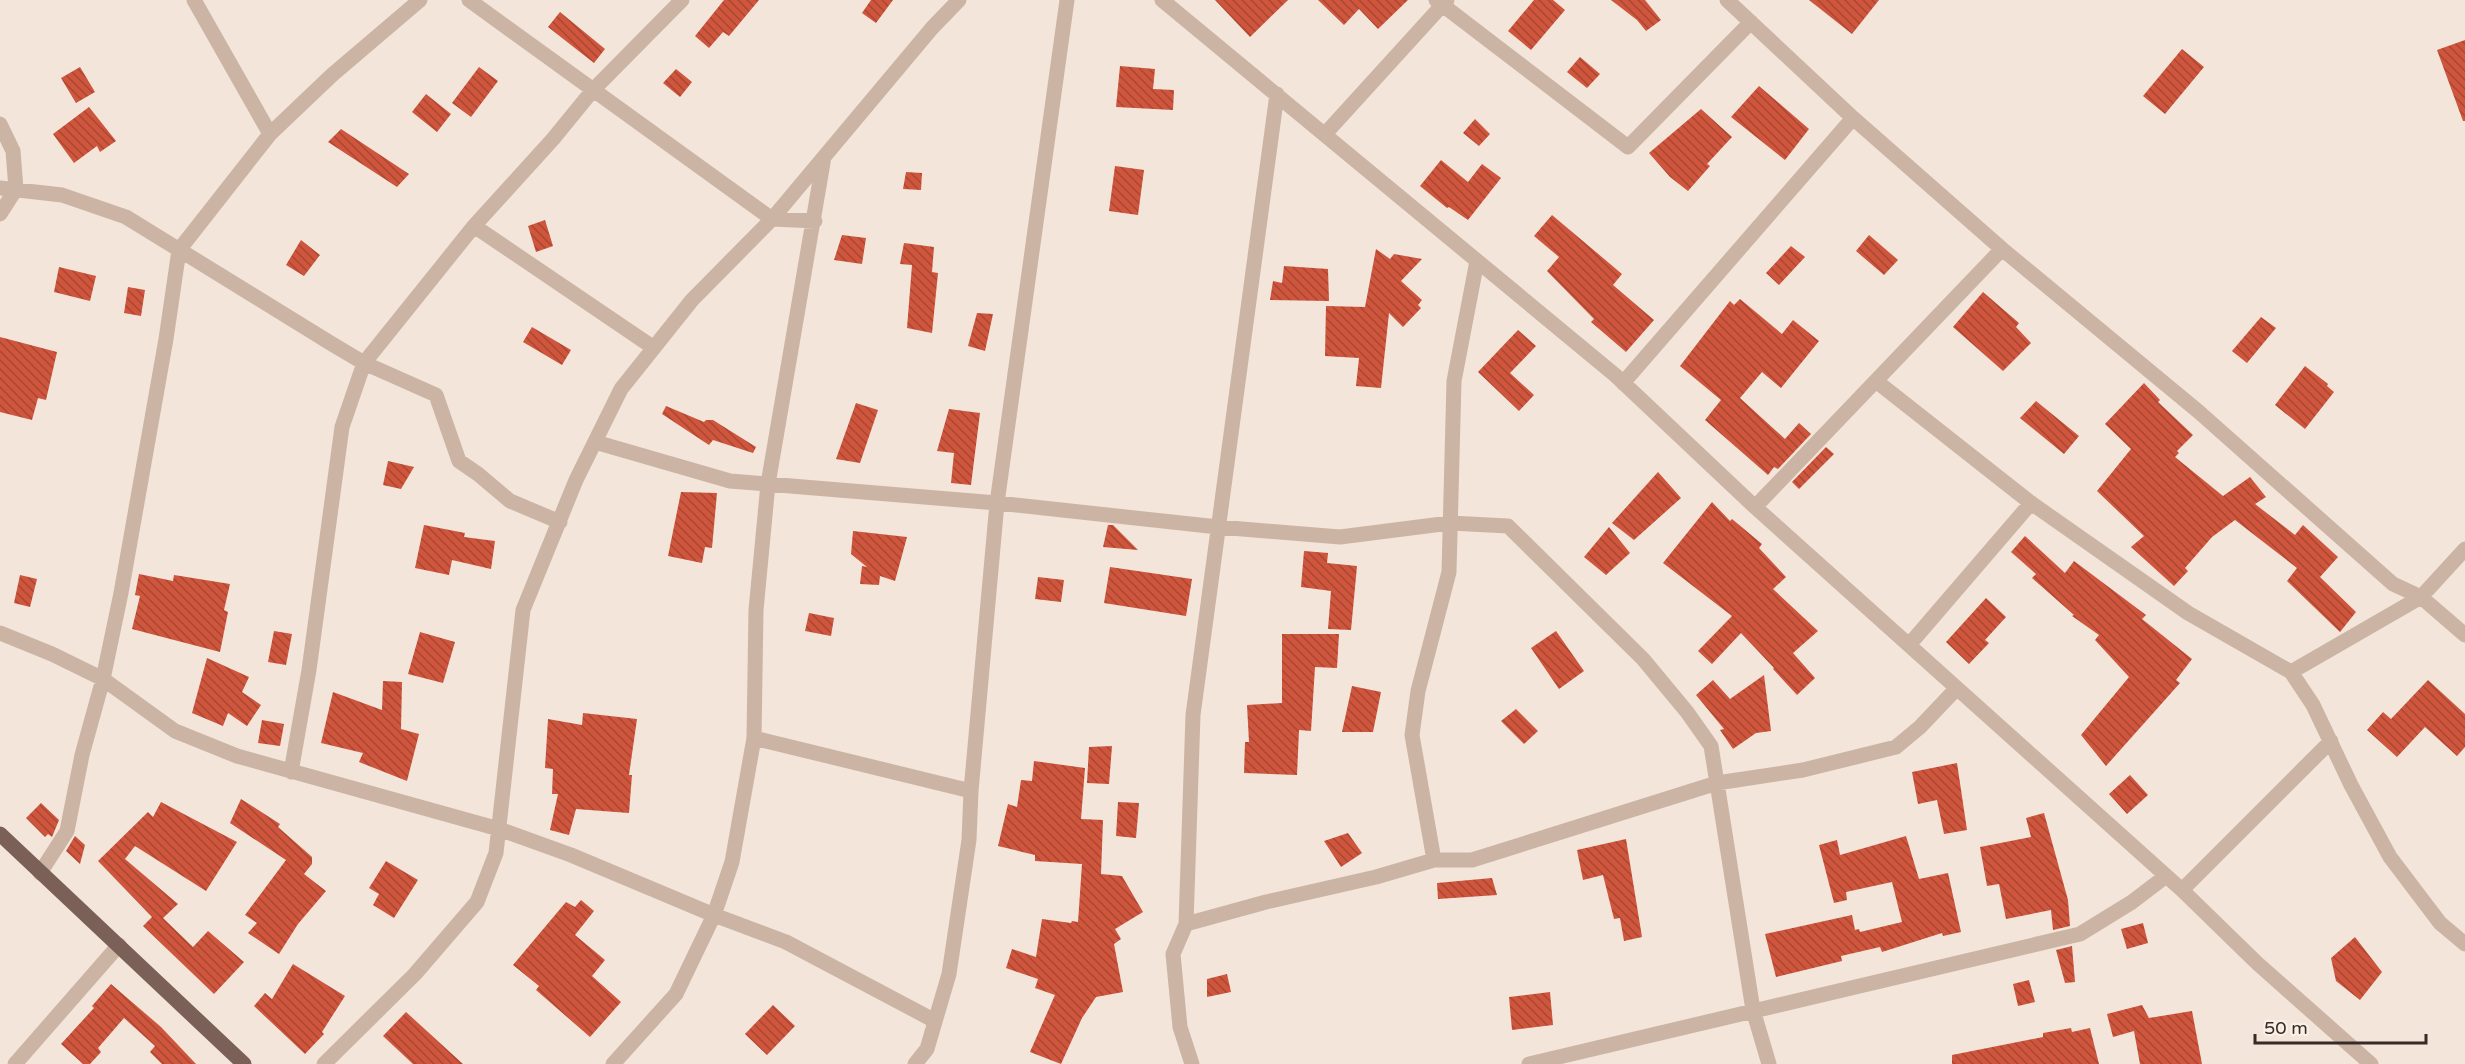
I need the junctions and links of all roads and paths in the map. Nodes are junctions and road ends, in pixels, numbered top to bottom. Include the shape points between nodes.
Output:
1 (194, 0) edge
2 (420, 0) edge
3 (469, 0) edge
4 (682, 0) edge
5 (959, 0) edge
6 (1067, 0) edge
7 (1162, 0) edge
8 (1727, 0) edge
9 (1442, 2) edge
10 (1751, 22) junction
11 (593, 90) junction
12 (1277, 94) junction
13 (1853, 118) junction
14 (0, 124) edge
15 (270, 134) junction
16 (1325, 134) junction
17 (824, 157) junction
18 (0, 188) edge
19 (16, 189) junction
20 (0, 214) edge
21 (772, 219) junction
22 (814, 221) junction
23 (474, 226) junction
24 (2002, 249) junction
25 (179, 250) junction
26 (1477, 261) junction
27 (654, 348) junction
28 (364, 363) junction
29 (1876, 381) junction
30 (1623, 383) junction
31 (595, 442) junction
32 (768, 484) junction
33 (997, 503) junction
34 (2031, 503) junction
35 (1755, 507) junction
36 (560, 522) junction
37 (1450, 523) junction
38 (1218, 528) junction
39 (2465, 549) edge
40 (2421, 597) junction
41 (0, 633) edge
42 (2465, 635) edge
43 (1909, 645) junction
44 (2291, 672) junction
45 (103, 679) junction
46 (1957, 688) junction
47 (754, 738) junction
48 (2331, 741) junction
49 (291, 772) junction
50 (1717, 783) junction
51 (971, 790) junction
52 (499, 829) junction
53 (0, 834) edge
54 (1434, 860) junction
55 (40, 873) junction
56 (2166, 876) junction
57 (2182, 890) junction
58 (714, 915) junction
59 (1186, 924) junction
60 (2465, 944) edge
61 (119, 945) junction
62 (1753, 1010) junction
63 (936, 1021) junction
64 (2368, 1063) edge
65 (15, 1064) edge
66 (244, 1064) edge
67 (324, 1064) edge
68 (613, 1064) edge
69 (915, 1064) edge
70 (1192, 1064) edge
71 (1529, 1064) edge
72 (1769, 1064) edge

1 - 15 street
2 - 15 street
3 - 11 street
4 - 11 street
5 - 17 street
6 - 33 street
7 - 12 street
8 - 10 street
9 - 10 street via 1628,147
9 - 16 street
10 - 13 street
11 - 21 street
11 - 23 street
12 - 16 street
12 - 38 street
13 - 24 street
13 - 30 street
14 - 19 street via 13,151
15 - 25 street
16 - 26 street
17 - 21 street
17 - 22 street
18 - 19 street
19 - 20 street
19 - 25 street via 62,195 126,217
21 - 22 street
21 - 27 street via 692,300
22 - 32 street
23 - 27 street
23 - 28 street
24 - 29 street
24 - 40 street via 2199,412 2393,584
25 - 28 street
25 - 45 street
26 - 30 street
26 - 37 street via 1454,381
27 - 31 street via 621,389
28 - 36 street via 436,395 459,461 510,501
28 - 49 street via 342,427
29 - 34 street
29 - 35 street
30 - 35 street
31 - 32 street via 730,482
31 - 36 street
32 - 33 street
32 - 47 street via 756,610
33 - 38 street
33 - 51 street
34 - 43 street
34 - 44 street via 2188,613
35 - 43 street
36 - 52 street via 523,610
37 - 38 street via 1340,537
37 - 50 street via 1508,526 1545,560 1643,660 1687,712 1711,746
37 - 54 street via 1449,572 1418,691 1412,735
38 - 59 street via 1193,715
39 - 40 street
40 - 42 street
40 - 44 street
41 - 45 street
43 - 46 street
44 - 48 street
45 - 49 street via 175,731
45 - 55 street via 67,831
46 - 50 street via 1896,747 1803,770
46 - 56 street
47 - 51 street
47 - 58 street via 732,862
48 - 57 street
48 - 60 street via 2390,857 2440,923
49 - 52 street
50 - 54 street via 1472,860
50 - 62 street
51 - 63 street via 969,840 949,974
52 - 58 street
52 - 67 street via 496,853 477,902 415,974
53 - 55 main road
54 - 59 street
55 - 61 main road
56 - 57 street
56 - 62 street via 2080,934
57 - 64 street
58 - 63 street via 786,942
58 - 68 street via 676,994
59 - 70 street via 1173,954 1180,1027
61 - 65 street
61 - 66 main road
62 - 71 street
62 - 72 street
63 - 69 street via 927,1049

